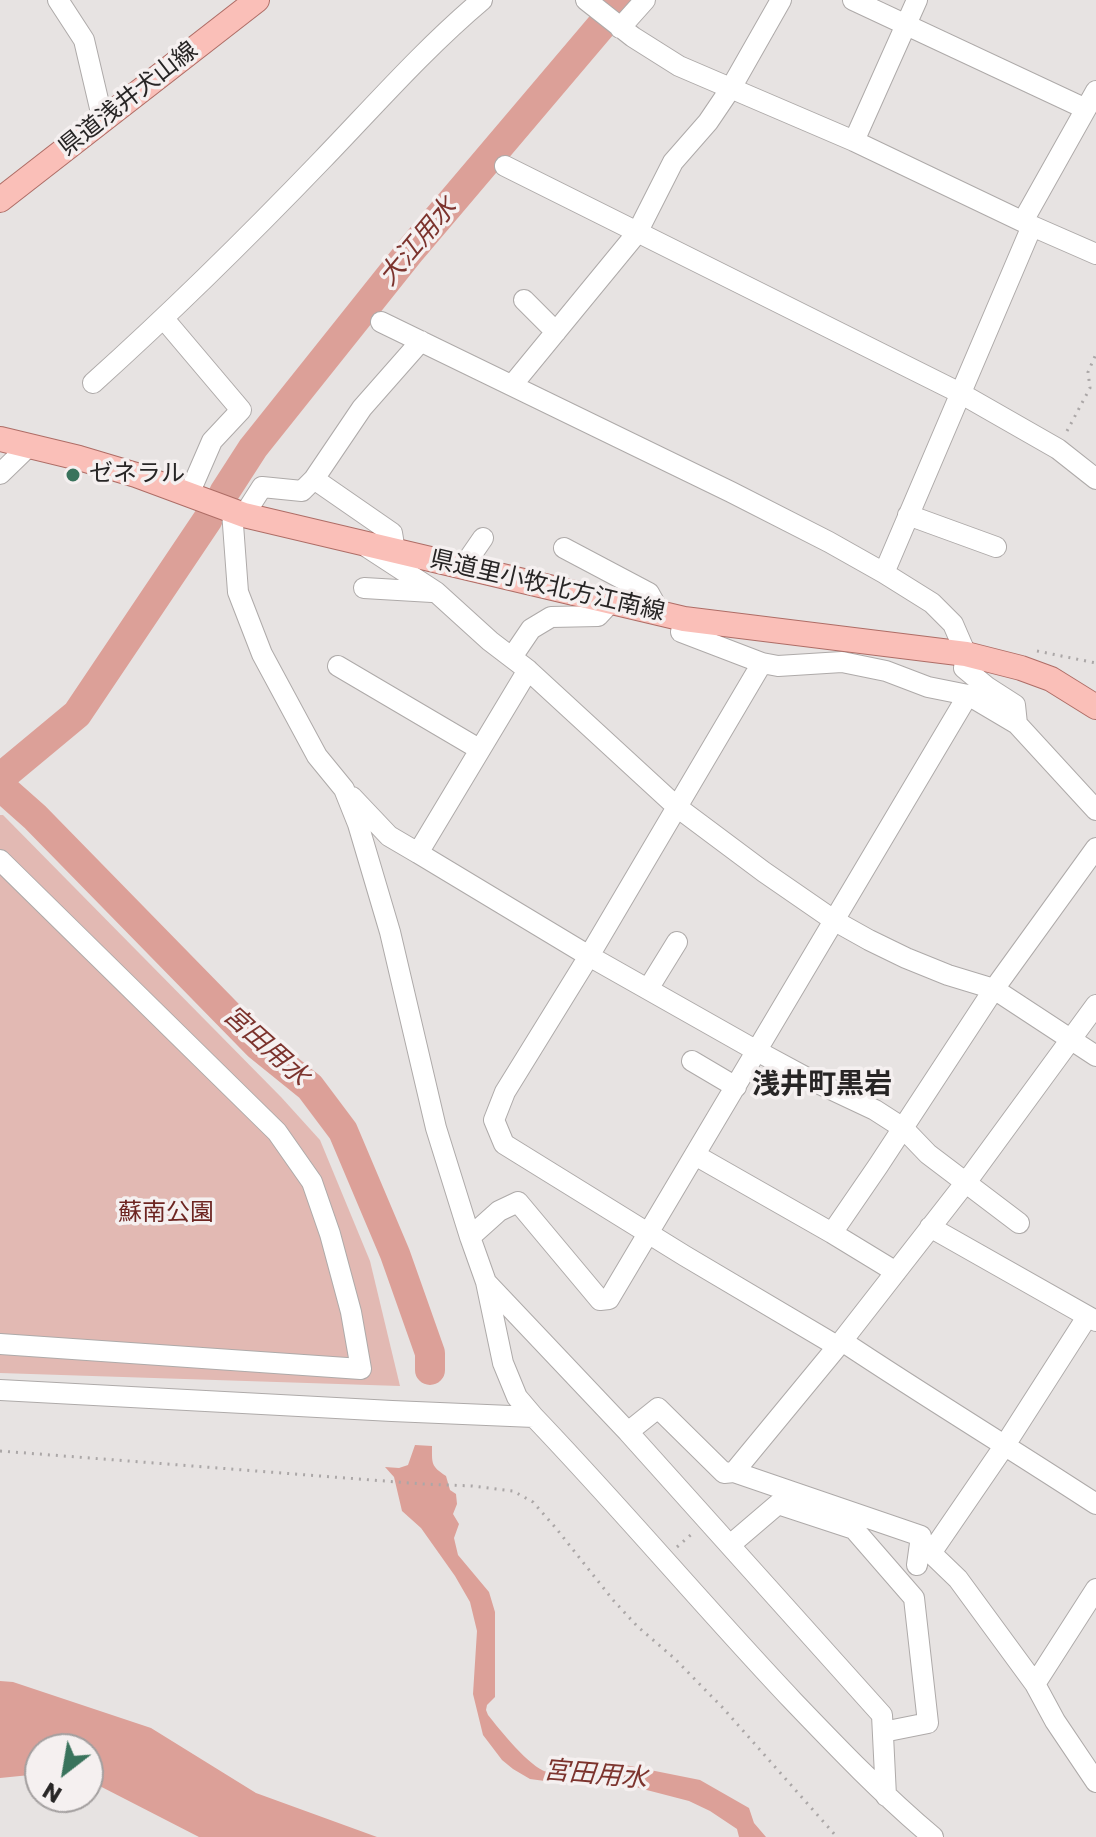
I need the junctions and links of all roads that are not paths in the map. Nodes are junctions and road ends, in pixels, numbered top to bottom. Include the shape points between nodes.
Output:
1 (58, 0) edge
2 (257, 0) edge
3 (482, 0) edge
4 (645, 0) edge
5 (781, 0) edge
6 (853, 0) edge
7 (917, 0) edge
8 (598, 6) edge
9 (907, 26) junction
10 (619, 27) junction
11 (731, 88) junction
12 (1091, 100) edge
13 (103, 121) junction
14 (854, 141) junction
15 (505, 166) dead end
16 (0, 200) edge
17 (1027, 224) junction
18 (637, 233) junction
19 (1096, 254) edge
20 (524, 300) dead end
21 (164, 319) junction
22 (381, 322) dead end
23 (556, 332) junction
24 (421, 341) junction
25 (93, 383) dead end
26 (513, 384) junction
27 (960, 393) junction
28 (0, 439) edge
29 (30, 445) junction
30 (0, 474) edge
31 (314, 479) junction
32 (1096, 479) edge
33 (189, 494) junction
34 (238, 513) junction
35 (908, 515) junction
36 (483, 538) dead end
37 (361, 543) junction
38 (996, 547) dead end
39 (564, 548) dead end
40 (395, 551) junction
41 (463, 567) junction
42 (884, 573) junction
43 (364, 588) dead end
44 (436, 592) junction
45 (611, 602) junction
46 (660, 613) junction
47 (684, 619) junction
48 (966, 654) junction
49 (762, 663) junction
50 (520, 664) junction
51 (338, 666) dead end
52 (968, 695) junction
53 (1096, 707) edge
54 (1017, 724) junction
55 (479, 749) junction
56 (344, 789) junction
57 (677, 807) junction
58 (1096, 810) edge
59 (1096, 848) edge
60 (418, 853) junction
61 (0, 860) edge
62 (835, 921) junction
63 (677, 942) dead end
64 (589, 956) junction
65 (648, 989) junction
66 (994, 989) junction
67 (1096, 1005) edge
68 (1070, 1040) junction
69 (757, 1051) junction
70 (1096, 1056) edge
71 (692, 1061) dead end
72 (736, 1087) junction
73 (903, 1128) junction
74 (695, 1155) junction
75 (966, 1182) junction
76 (1019, 1223) dead end
77 (930, 1227) junction
78 (649, 1233) junction
79 (832, 1233) junction
80 (470, 1237) junction
81 (896, 1272) junction
82 (486, 1282) junction
83 (1092, 1319) edge
84 (0, 1344) edge
85 (839, 1344) junction
86 (0, 1390) edge
87 (534, 1417) junction
88 (628, 1432) junction
89 (1005, 1445) junction
90 (734, 1472) junction
91 (1096, 1504) edge
92 (730, 1545) junction
93 (917, 1565) dead end
94 (1096, 1589) edge
95 (1088, 1621) edge
96 (1035, 1684) junction
97 (883, 1732) junction
98 (1096, 1782) edge
99 (886, 1796) junction
100 (933, 1837) edge

1 - 13 street via 84,40
2 - 13 main road, 県道浅井犬山線
3 - 21 street
4 - 10 street
5 - 11 street
6 - 9 street
7 - 9 street
8 - 10 street
9 - 12 street
9 - 14 street
10 - 11 street via 679,66
11 - 14 street
11 - 18 street via 673,162
12 - 17 street
13 - 16 main road, 県道浅井犬山線
14 - 17 street
15 - 18 street
17 - 19 street
17 - 27 street
18 - 23 street
18 - 27 street
20 - 23 street
21 - 25 street
21 - 33 street via 241,410 212,441
22 - 24 street
23 - 26 street
24 - 26 street
24 - 31 street via 362,408
26 - 42 street
27 - 32 street via 1058,449
27 - 35 street
28 - 29 main road, 県道里小牧北方江南線
29 - 30 street
29 - 33 main road, 県道里小牧北方江南線
31 - 34 street via 302,491 262,487
31 - 40 street via 370,504 392,533
33 - 34 main road, 県道里小牧北方江南線
34 - 37 main road, 県道里小牧北方江南線
34 - 56 street via 238,592 262,654 317,756
35 - 38 street
35 - 42 street
36 - 41 street
37 - 40 main road, 県道里小牧北方江南線
37 - 44 street
39 - 46 street via 649,593
40 - 41 main road, 県道里小牧北方江南線
41 - 45 main road, 県道里小牧北方江南線
42 - 48 street via 932,603 953,624
43 - 44 street
44 - 50 street
45 - 46 main road, 県道里小牧北方江南線
45 - 50 street via 598,616 551,617 531,629
46 - 47 main road, 県道里小牧北方江南線
47 - 48 main road, 県道里小牧北方江南線
47 - 49 street via 681,632
48 - 53 main road, 県道里小牧北方江南線 via 1051,679
48 - 54 street via 964,668 1015,705
49 - 52 street via 842,662
49 - 57 street
50 - 55 street
50 - 57 street
51 - 55 street
52 - 54 street
52 - 62 street
54 - 58 street
55 - 60 street
56 - 60 street via 389,836
56 - 80 street via 390,932 436,1128
57 - 62 street
57 - 64 street
59 - 66 street
60 - 64 street
61 - 84 street via 277,1132 312,1182 351,1312 361,1369
62 - 66 street via 906,958
62 - 69 street
63 - 65 street
64 - 65 street
64 - 78 street via 505,1092 494,1120 504,1144
65 - 69 street
66 - 68 street
66 - 73 street
67 - 68 street
68 - 70 street
68 - 75 street
69 - 72 street
69 - 73 street
71 - 72 street
72 - 74 street
73 - 75 street
73 - 79 street
74 - 78 street
74 - 79 street
75 - 76 street
75 - 77 street
77 - 81 street
77 - 83 street
78 - 80 street via 609,1299 600,1300 518,1202
78 - 85 street
79 - 81 street
80 - 82 street
81 - 85 street
82 - 87 street via 503,1363 517,1397
82 - 88 street
83 - 89 street
85 - 89 street
85 - 90 street
86 - 87 street
87 - 99 street
88 - 90 street via 658,1408 724,1473
88 - 92 street
89 - 91 street
89 - 96 street via 931,1553 958,1579
90 - 93 street via 921,1536
92 - 97 street via 882,1715
92 - 97 street via 778,1504 854,1529 914,1598 928,1723
94 - 95 street
95 - 96 street
96 - 98 street
97 - 99 street
99 - 100 street

